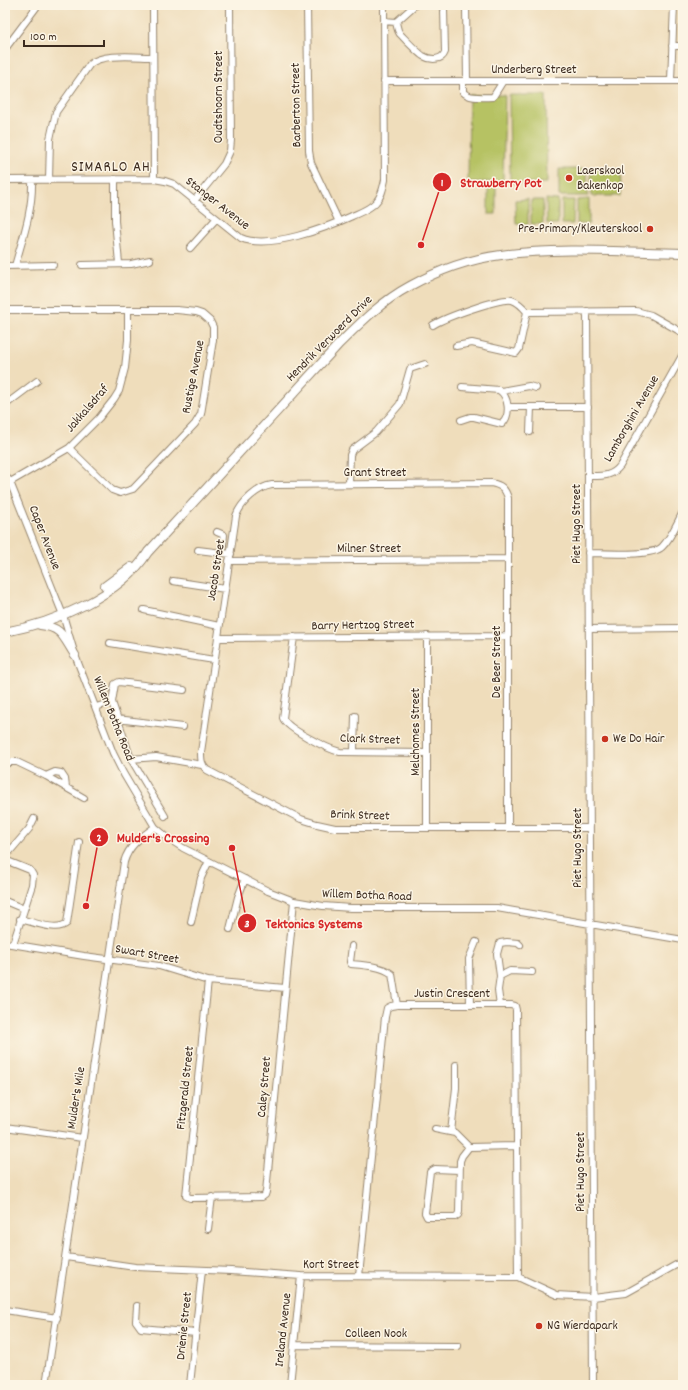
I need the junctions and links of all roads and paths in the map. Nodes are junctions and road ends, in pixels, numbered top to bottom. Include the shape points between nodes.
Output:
1 (153, 5) edge
2 (230, 5) edge
3 (307, 5) edge
4 (384, 5) edge
5 (415, 5) edge
6 (440, 5) edge
7 (466, 5) edge
8 (674, 5) edge
9 (35, 6) edge
10 (384, 21) junction
11 (396, 22) junction
12 (672, 46) junction
13 (683, 46) edge
14 (5, 48) edge
15 (153, 57) junction
16 (671, 80) junction
17 (384, 81) junction
18 (465, 81) junction
19 (503, 81) junction
20 (683, 81) edge
21 (115, 179) junction
22 (154, 179) junction
23 (5, 180) edge
24 (32, 180) junction
25 (49, 180) junction
26 (194, 201) junction
27 (216, 219) junction
28 (340, 222) junction
29 (190, 248) dead end
30 (683, 249) edge
31 (637, 251) junction
32 (683, 253) edge
33 (150, 260) dead end
34 (119, 263) junction
35 (54, 265) dead end
36 (82, 265) dead end
37 (5, 266) edge
38 (15, 266) junction
39 (5, 310) edge
40 (128, 310) junction
41 (587, 311) junction
42 (527, 312) junction
43 (433, 324) dead end
44 (683, 333) edge
45 (456, 346) dead end
46 (683, 354) edge
47 (426, 364) dead end
48 (37, 381) dead end
49 (462, 387) dead end
50 (536, 388) dead end
51 (501, 391) junction
52 (5, 405) edge
53 (508, 406) junction
54 (531, 407) junction
55 (588, 407) junction
56 (462, 420) dead end
57 (530, 432) dead end
58 (69, 448) junction
59 (5, 475) edge
60 (588, 476) junction
61 (7, 483) edge
62 (349, 484) junction
63 (508, 498) joint
64 (242, 506) joint
65 (683, 512) edge
66 (217, 532) dead end
67 (198, 550) dead end
68 (222, 553) junction
69 (588, 553) junction
70 (231, 554) junction
71 (508, 559) junction
72 (229, 561) junction
73 (173, 581) dead end
74 (225, 589) junction
75 (144, 610) dead end
76 (62, 613) junction
77 (33, 625) junction
78 (5, 626) edge
79 (219, 626) junction
80 (683, 628) edge
81 (589, 629) junction
82 (5, 632) edge
83 (427, 636) junction
84 (508, 636) junction
85 (294, 637) junction
86 (218, 638) junction
87 (110, 642) dead end
88 (75, 655) junction
89 (214, 660) junction
90 (184, 690) dead end
91 (112, 702) junction
92 (96, 707) junction
93 (355, 716) dead end
94 (117, 719) junction
95 (183, 727) dead end
96 (354, 751) junction
97 (427, 753) junction
98 (131, 759) junction
99 (5, 764) edge
100 (202, 765) junction
101 (46, 776) junction
102 (66, 787) junction
103 (84, 798) dead end
104 (165, 816) dead end
105 (34, 819) dead end
106 (155, 827) junction
107 (508, 827) junction
108 (427, 828) junction
109 (589, 828) junction
110 (79, 842) dead end
111 (5, 858) edge
112 (208, 861) junction
113 (245, 879) junction
114 (5, 901) edge
115 (294, 901) junction
116 (24, 909) junction
117 (20, 919) junction
118 (191, 922) dead end
119 (590, 924) junction
120 (230, 929) dead end
121 (683, 940) edge
122 (476, 942) dead end
123 (5, 943) edge
124 (13, 944) junction
125 (520, 945) dead end
126 (352, 946) dead end
127 (110, 960) junction
128 (532, 972) dead end
129 (500, 976) junction
130 (208, 981) junction
131 (285, 988) junction
132 (397, 1005) junction
133 (470, 1005) junction
134 (500, 1005) junction
135 (456, 1065) dead end
136 (5, 1127) edge
137 (435, 1129) dead end
138 (451, 1132) junction
139 (82, 1138) junction
140 (516, 1146) junction
141 (469, 1147) junction
142 (459, 1170) junction
143 (186, 1197) joint
144 (212, 1197) junction
145 (208, 1229) dead end
146 (66, 1258) junction
147 (683, 1261) edge
148 (202, 1270) junction
149 (301, 1276) junction
150 (359, 1276) junction
151 (518, 1278) junction
152 (593, 1297) junction
153 (137, 1306) dead end
154 (5, 1310) edge
155 (57, 1318) junction
156 (196, 1333) junction
157 (294, 1345) junction
158 (458, 1346) dead end
159 (46, 1385) edge
160 (190, 1385) edge
161 (290, 1385) edge
162 (594, 1385) edge

1 - 15 street
2 - 26 street, Oudtshoorn Street via 230,151 224,164
3 - 28 street, Barberton Street via 309,151 311,164
4 - 10 street, Stanger Avenue
5 - 11 street
6 - 11 street via 444,9 445,52 441,58 422,55 399,33
7 - 18 street
8 - 12 street
9 - 14 street
10 - 11 street
10 - 17 street, Stanger Avenue
12 - 13 street
12 - 16 street
15 - 22 street
15 - 25 street via 102,58 90,64 56,112 50,139
16 - 19 street, Underberg Street
16 - 20 street, Underberg Street
17 - 18 street, Underberg Street
17 - 28 street, Stanger Avenue via 385,180 380,198 368,208
18 - 19 street, Underberg Street
18 - 19 street via 463,92 466,94 493,97
21 - 22 street, Stanger Avenue
21 - 25 street, Stanger Avenue
21 - 34 street
22 - 26 street, Stanger Avenue via 174,184
23 - 24 street, Stanger Avenue
24 - 25 street, Stanger Avenue
24 - 38 street via 31,205
26 - 27 street, Stanger Avenue
27 - 28 street, Stanger Avenue via 241,238 255,242 286,238
27 - 29 street
30 - 31 main road, Hendrik Verwoerd Drive
31 - 32 main road, Hendrik Verwoerd Drive
31 - 76 main road, Hendrik Verwoerd Drive via 500,255 473,260 409,286 371,312 338,345 123,581 101,595
33 - 34 street
34 - 36 street
35 - 38 street
37 - 38 street
39 - 40 street, Rustige Avenue
40 - 58 street, Jakkalsdraf via 126,361 119,391 99,418
40 - 58 street, Rustige Avenue via 188,311 202,314 210,321 213,327 213,340 200,418 129,492 120,493 112,490
41 - 42 street
41 - 44 street via 636,311
41 - 55 street, Piet Hugo Street
42 - 43 street via 515,301 504,300 462,312
42 - 45 street via 516,353 472,343
46 - 60 street, Lamborghini Avenue via 617,470 610,475
47 - 62 street via 410,369 400,404 376,432 352,450
48 - 52 street
49 - 51 street
50 - 51 street via 529,386
51 - 53 street
53 - 54 street
53 - 56 street via 502,424 474,417
54 - 55 street
54 - 57 street
55 - 60 street, Piet Hugo Street
58 - 61 street, Jakkalsdraf
59 - 61 street, Caper Avenue
60 - 69 street, Piet Hugo Street
61 - 76 street, Caper Avenue
62 - 63 street, Grant Street via 491,484 501,486
62 - 64 street, Grant Street via 267,486 257,491
63 - 71 street, De Beer Street
64 - 70 street, Jacob Street via 236,516
65 - 69 street via 666,542 658,550 646,553
66 - 68 street via 224,535
67 - 68 street
68 - 70 street
69 - 81 street, Piet Hugo Street
70 - 72 street, Jacob Street
71 - 72 street, Milner Street
71 - 84 street, De Beer Street
72 - 74 street, Jacob Street
73 - 74 street
74 - 79 street, Jacob Street
75 - 79 street
76 - 77 main road, Hendrik Verwoerd Drive
76 - 78 main road, Hendrik Verwoerd Drive
76 - 88 street, Willem Botha Road
77 - 82 main road, Hendrik Verwoerd Drive
77 - 88 main road via 55,628 64,636
79 - 86 street, Jacob Street
80 - 81 street
81 - 109 street, Piet Hugo Street
83 - 84 street, Barry Hertzog Street
83 - 85 street, Barry Hertzog Street
83 - 97 street, Melchomes Street
84 - 107 street, De Beer Street
85 - 86 street, Barry Hertzog Street
85 - 96 street, Clark Street via 284,721 330,749 340,752
86 - 89 street
87 - 89 street
88 - 92 street, Willem Botha Road
89 - 100 street via 201,752
90 - 91 street via 119,682 113,688
91 - 92 street
91 - 94 street
92 - 106 street, Willem Botha Road via 123,773
93 - 96 street
94 - 95 street
94 - 98 street
96 - 97 street, Clark Street
97 - 108 street, Melchomes Street
98 - 100 street via 156,757
98 - 104 street
99 - 101 street via 17,762
100 - 108 street, Brink Street via 206,770 301,819 317,824 344,829
101 - 102 street
101 - 102 street via 55,772 61,773
102 - 103 street
105 - 111 street
106 - 112 street, Willem Botha Road via 183,848
106 - 127 street, Mulder's Mile via 137,840 126,856
107 - 108 street, Brink Street
107 - 109 street, Brink Street
109 - 119 street, Piet Hugo Street
110 - 117 street via 67,923 54,927
111 - 116 street via 33,873
112 - 113 street, Willem Botha Road
112 - 118 street via 201,878
113 - 115 street, Willem Botha Road
113 - 120 street
114 - 116 street
115 - 119 street, Willem Botha Road via 351,908 497,908
115 - 131 street, Caley Street
116 - 117 street
117 - 124 street
119 - 121 street, Willem Botha Road
119 - 152 street, Piet Hugo Street
122 - 133 street via 469,959
123 - 124 street, Swart Street
124 - 127 street, Swart Street
125 - 129 street via 500,943 497,954
126 - 132 street via 351,964 373,967 392,974
127 - 130 street, Swart Street via 159,966
127 - 139 street, Mulder's Mile
128 - 129 street via 510,971
129 - 134 street
130 - 131 street, Swart Street
130 - 143 street, Fitzgerald Street
131 - 144 street, Caley Street via 266,1193 259,1197
132 - 133 street, Justin Crescent
132 - 150 street, Justin Crescent via 388,1008 386,1014
133 - 134 street, Justin Crescent
134 - 140 street, Justin Crescent via 511,1005 516,1008
135 - 138 street
136 - 139 street
137 - 138 street
138 - 141 street
139 - 146 street, Mulder's Mile
140 - 141 street
140 - 151 street, Justin Crescent
141 - 142 street via 462,1156
142 - 142 street via 435,1169 430,1172 425,1213 428,1217 458,1216
143 - 144 street, Caley Street
144 - 145 street
146 - 148 street, Kort Street via 135,1267
146 - 155 street, Mulder's Mile
147 - 152 street, Kort Street via 626,1293
148 - 149 street, Kort Street
148 - 156 street, Drienie Street
149 - 150 street, Kort Street
149 - 157 street, Ireland Avenue
150 - 151 street, Kort Street
151 - 152 street, Kort Street via 556,1296
152 - 162 street, Piet Hugo Street
153 - 156 street via 136,1321 141,1328
154 - 155 street
155 - 159 street, Mulder's Mile
156 - 160 street, Drienie Street
157 - 158 street, Colleen Nook
157 - 161 street, Ireland Avenue

